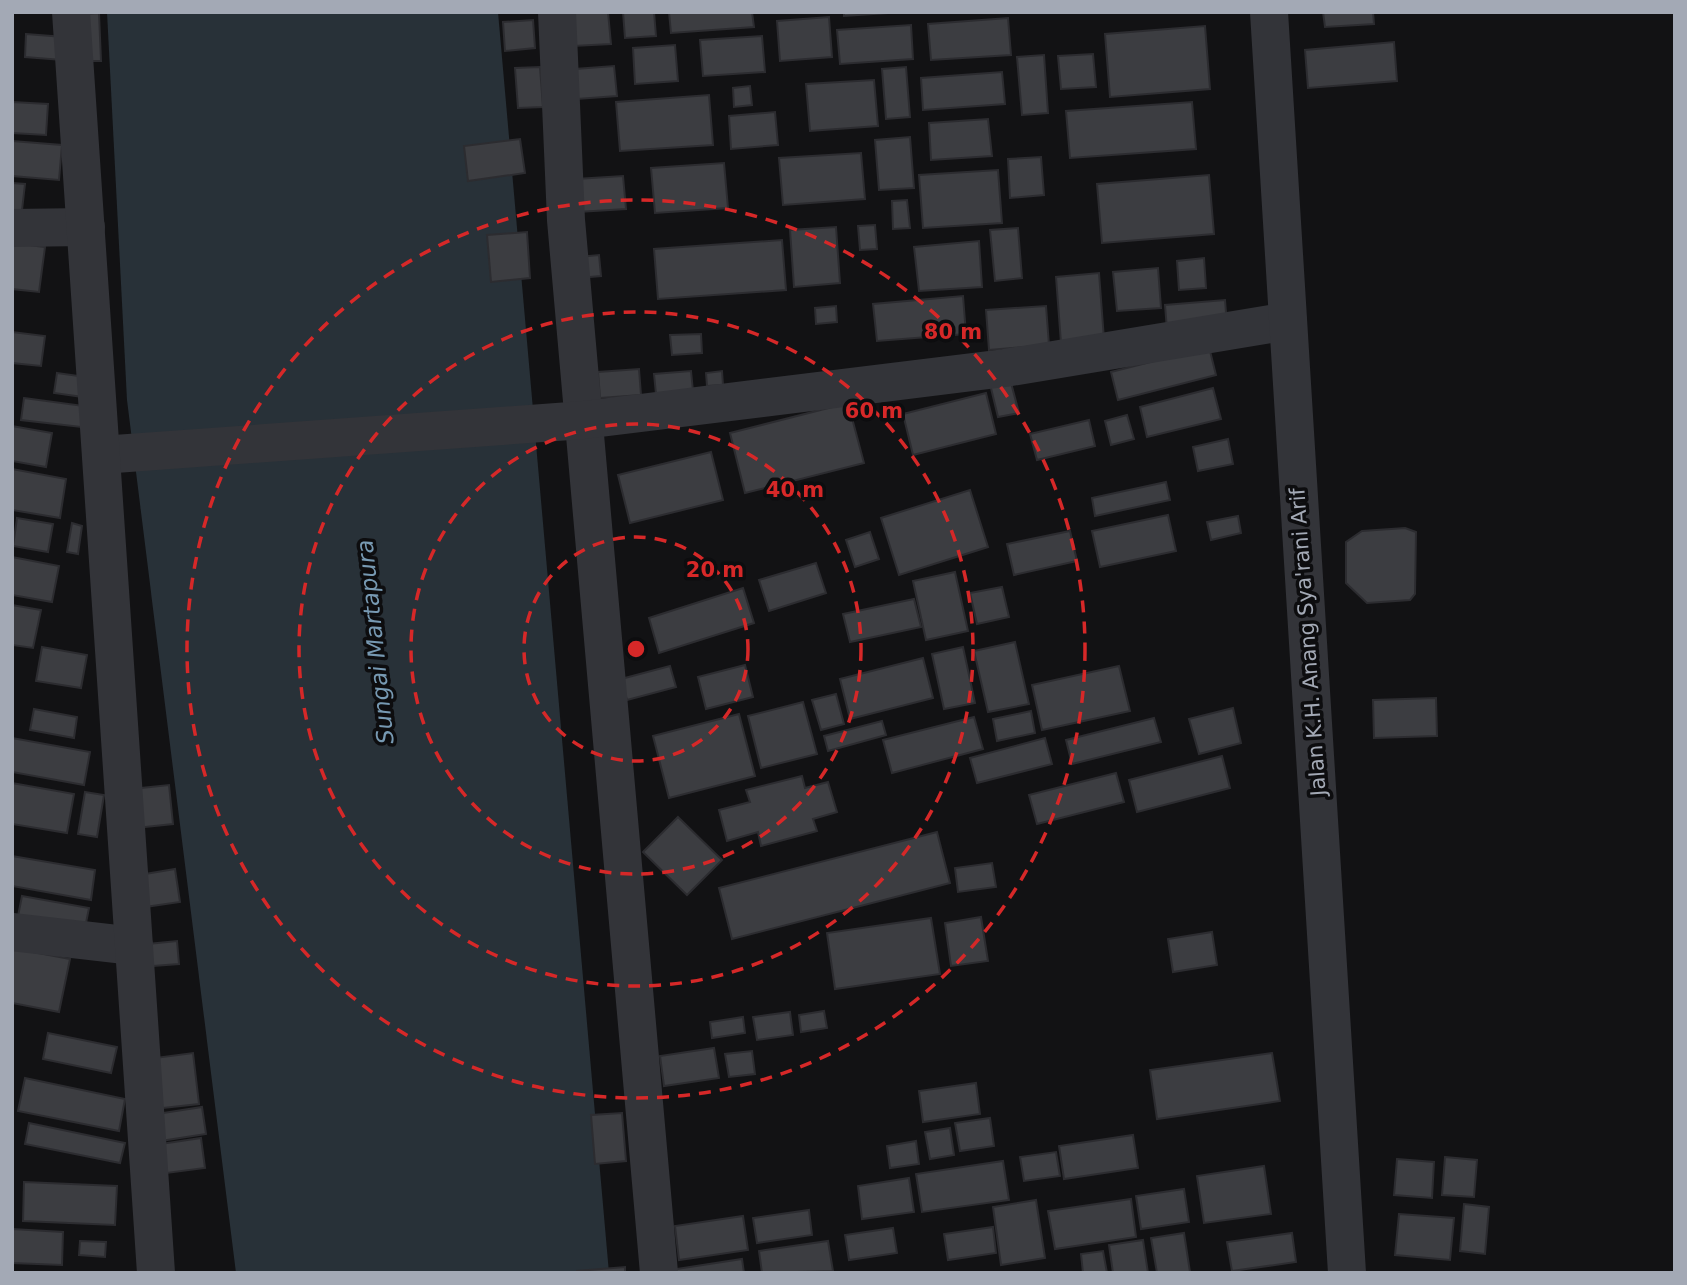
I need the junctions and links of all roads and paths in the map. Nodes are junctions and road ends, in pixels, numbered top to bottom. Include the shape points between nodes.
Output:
1 (71, 12) edge
2 (557, 12) edge
3 (1269, 12) edge
4 (86, 227) junction
5 (12, 228) edge
6 (1288, 321) junction
7 (584, 420) junction
8 (114, 455) junction
9 (12, 932) edge
10 (134, 947) junction
11 (156, 1273) edge
12 (659, 1273) edge
13 (1348, 1273) edge

1 - 4 street
2 - 7 street via 566,220
3 - 6 street, Jalan K.H. Anang Sya'rani Arif
4 - 5 street
4 - 8 street
6 - 7 street via 1005,368
6 - 13 street, Jalan K.H. Anang Sya'rani Arif
7 - 8 street
7 - 12 street
8 - 10 street
9 - 10 street
10 - 11 street

